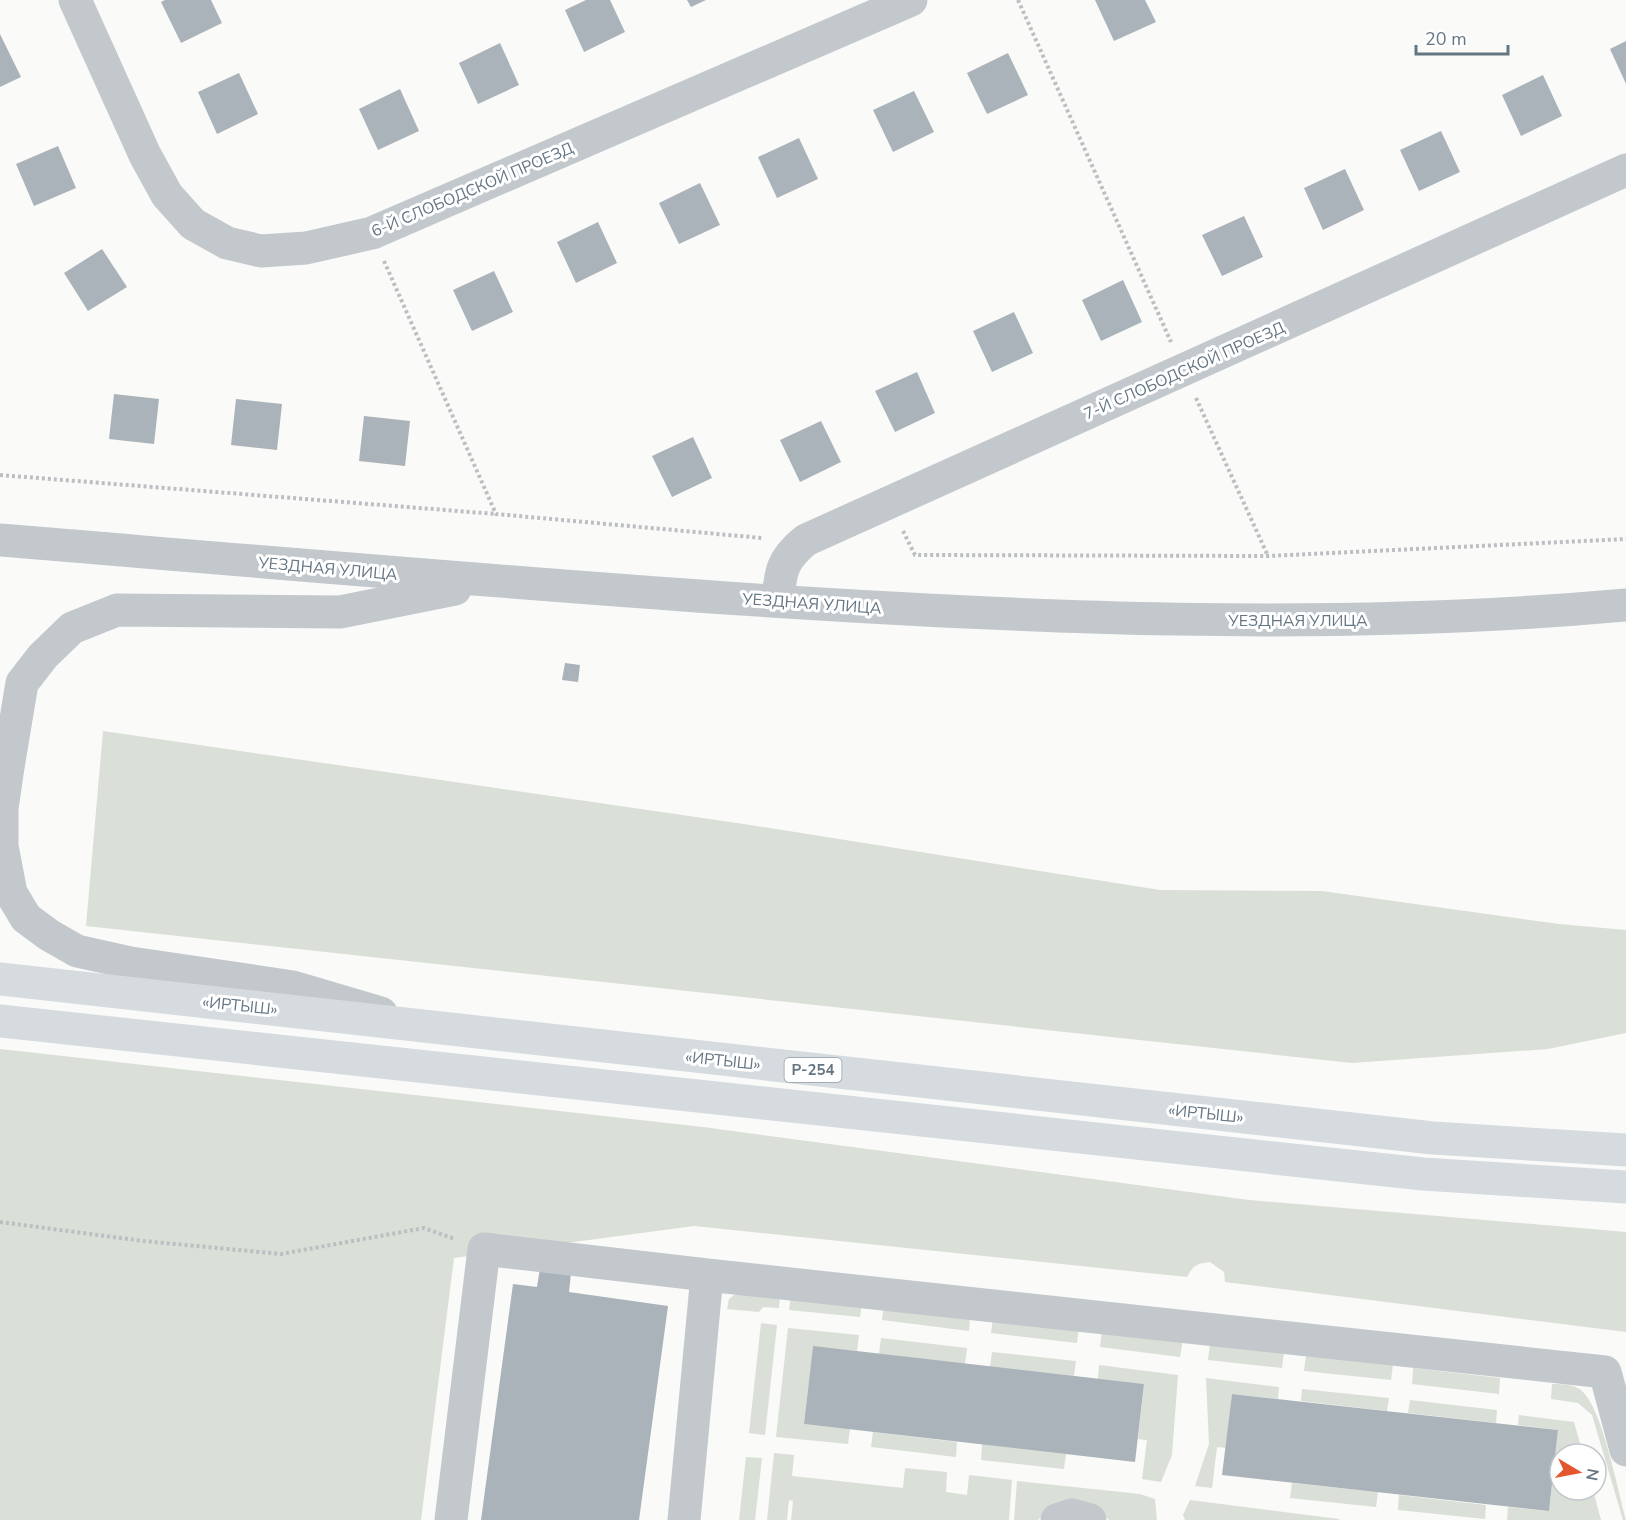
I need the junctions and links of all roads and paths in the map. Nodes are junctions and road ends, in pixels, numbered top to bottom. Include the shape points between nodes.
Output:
1 (75, 0) edge
2 (911, 0) edge
3 (1018, 0) edge
4 (1626, 170) edge
5 (372, 233) junction
6 (1184, 370) junction
7 (0, 475) edge
8 (889, 502) junction
9 (496, 514) junction
10 (771, 534) dead end
11 (1626, 539) edge
12 (0, 540) edge
13 (1268, 556) junction
14 (492, 581) junction
15 (778, 601) junction
16 (1626, 605) edge
17 (0, 979) edge
18 (0, 1021) edge
19 (416, 1023) junction
20 (1626, 1150) edge
21 (1626, 1187) edge
22 (0, 1222) edge
23 (484, 1249) junction
24 (707, 1275) junction
25 (1626, 1450) edge
26 (451, 1520) edge
27 (684, 1520) edge
28 (1057, 1520) edge
29 (1090, 1520) edge

1 - 5 street, 6-Й СЛОБОДСКОЙ ПРОЕЗД via 145,155 167,195 193,224 227,243 261,251 306,248
2 - 5 street, 6-Й СЛОБОДСКОЙ ПРОЕЗД
3 - 6 path
4 - 6 street, 7-Й СЛОБОДСКОЙ ПРОЕЗД
5 - 9 path
6 - 8 street, 7-Й СЛОБОДСКОЙ ПРОЕЗД
6 - 13 path
7 - 9 path
8 - 13 path via 915,555
8 - 15 street, 7-Й СЛОБОДСКОЙ ПРОЕЗД via 806,540 791,552 780,573
9 - 10 path via 760,539
11 - 13 path
12 - 14 street, УЕЗДНАЯ УЛИЦА
14 - 15 street, УЕЗДНАЯ УЛИЦА
14 - 19 street via 340,612 117,609 72,628 22,683 2,808 2,846 11,894 26,918 77,951 130,963 293,987
15 - 16 street, УЕЗДНАЯ УЛИЦА via 1167,620 1367,620
17 - 19 highway, «ИРТЫШ» / Р-254
18 - 21 highway, Р-254 via 1423,1174
19 - 20 highway, «ИРТЫШ» / Р-254 via 1433,1138
22 - 23 path via 281,1254 424,1228
23 - 24 street
23 - 26 street
24 - 25 street via 1605,1372
24 - 27 street
28 - 29 street via 1072,1515

